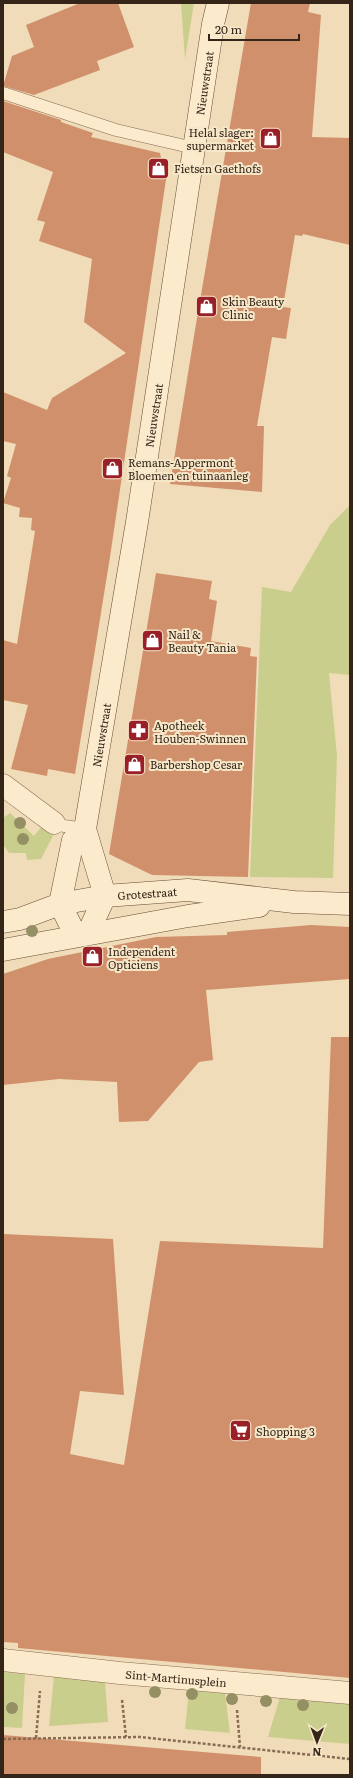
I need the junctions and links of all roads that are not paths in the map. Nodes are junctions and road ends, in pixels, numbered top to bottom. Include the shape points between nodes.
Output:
1 (212, 3) edge
2 (218, 3) edge
3 (213, 24) junction
4 (3, 93) edge
5 (194, 148) junction
6 (3, 785) edge
7 (54, 822) joint
8 (85, 829) junction
9 (105, 896) junction
10 (294, 902) junction
11 (60, 904) junction
12 (350, 904) edge
13 (3, 922) edge
14 (82, 934) junction
15 (3, 950) edge
16 (3, 1660) edge
17 (350, 1694) edge

1 - 3 street, Nieuwstraat
2 - 3 street, Nieuwstraat
3 - 5 street, Nieuwstraat
4 - 5 lane via 116,130
5 - 8 street, Nieuwstraat via 132,552
6 - 7 street
7 - 8 lane
8 - 9 street, Nieuwstraat
8 - 11 street via 73,840
9 - 10 street, Grotestraat via 188,890
9 - 11 street, Grotestraat
9 - 14 street
10 - 12 street, Grotestraat
10 - 14 street, Grotestraat
11 - 13 street, Grotestraat via 20,919
11 - 14 street
14 - 15 street, Grotestraat
16 - 17 street, Sint-Martinusplein

